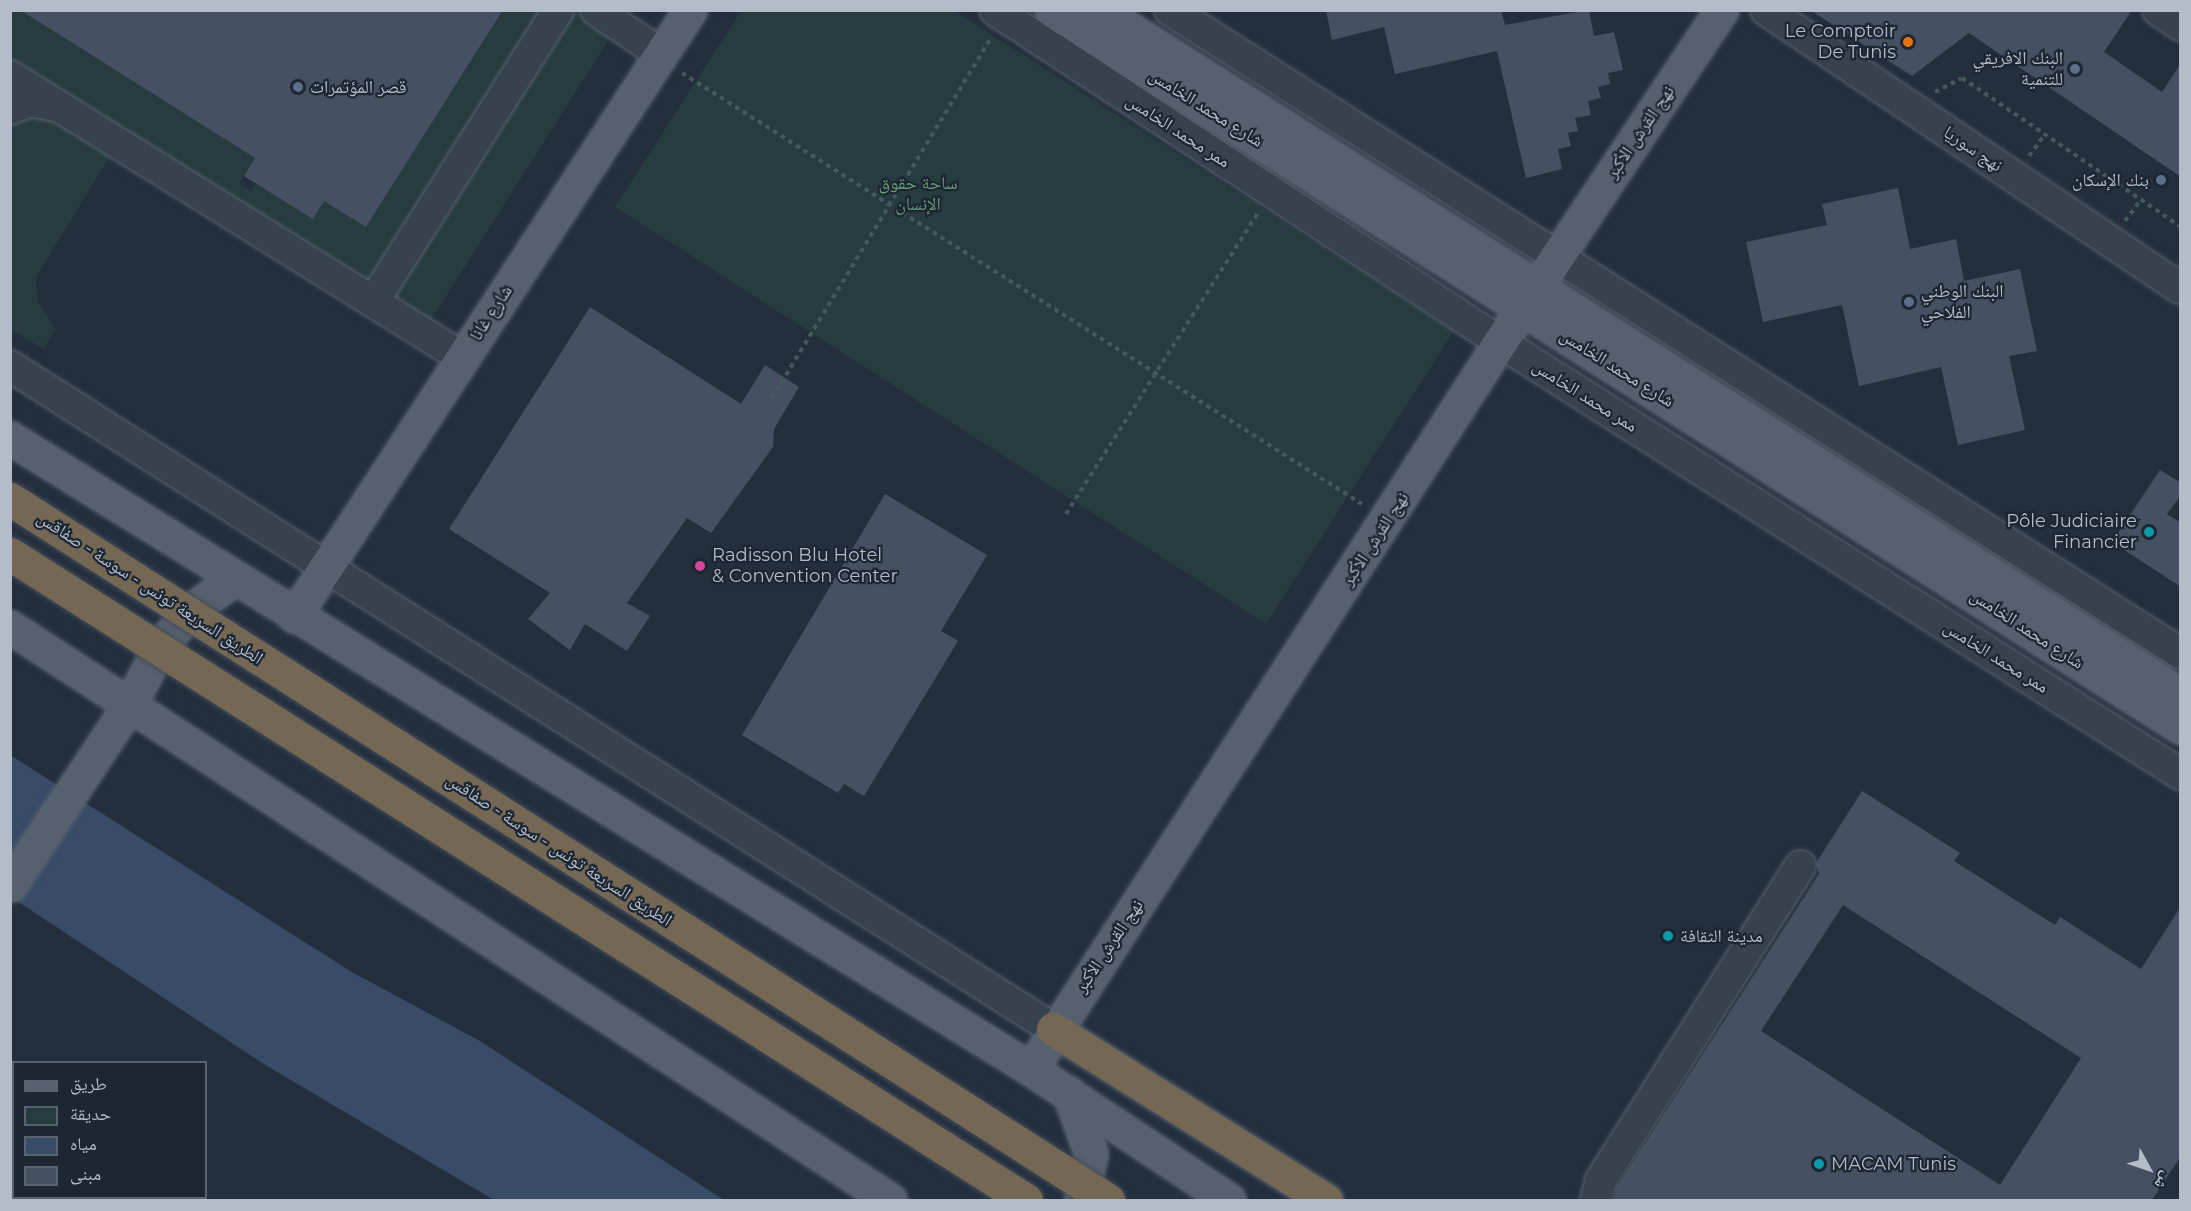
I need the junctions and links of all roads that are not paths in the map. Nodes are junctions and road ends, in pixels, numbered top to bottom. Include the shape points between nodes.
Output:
1 (558, 10) edge
2 (596, 10) edge
3 (690, 10) edge
4 (1052, 10) edge
5 (1100, 10) edge
6 (1170, 10) edge
7 (1721, 10) edge
8 (1766, 10) edge
9 (2158, 10) edge
10 (1000, 14) edge
11 (2181, 26) edge
12 (661, 54) junction
13 (10, 76) edge
14 (62, 107) junction
15 (10, 109) edge
16 (1557, 256) junction
17 (2181, 288) edge
18 (1530, 297) junction
19 (373, 302) junction
20 (1500, 342) junction
21 (462, 357) junction
22 (10, 366) edge
23 (10, 438) edge
24 (10, 499) edge
25 (10, 554) edge
26 (327, 568) junction
27 (234, 579) junction
28 (294, 616) junction
29 (10, 627) edge
30 (2181, 653) edge
31 (2181, 694) edge
32 (129, 705) junction
33 (2181, 727) edge
34 (2181, 774) edge
35 (1800, 866) dead end
36 (10, 885) edge
37 (1053, 1029) junction
38 (1031, 1069) junction
39 (1069, 1094) junction
40 (890, 1200) edge
41 (1026, 1200) edge
42 (1081, 1200) edge
43 (1107, 1200) edge
44 (1229, 1200) edge
45 (1326, 1200) edge
46 (1596, 1200) edge

1 - 19 street
2 - 12 street
3 - 12 main road, شارع غانا
4 - 18 main road, شارع محمد الخامس
5 - 18 main road, شارع محمد الخامس
6 - 16 street
7 - 16 main road, نهج القرش الأكبر
8 - 17 street, نهج سوريا
9 - 11 street
10 - 20 street, ممر محمد الخامس
12 - 21 main road, شارع غانا
13 - 14 street
14 - 15 street via 30,101
14 - 19 street
16 - 18 main road, نهج القرش الأكبر
16 - 30 street
18 - 20 main road, نهج القرش الأكبر
18 - 31 main road, شارع محمد الخامس
18 - 33 main road, شارع محمد الخامس
19 - 21 street
20 - 34 street, ممر محمد الخامس
20 - 37 main road, نهج القرش الأكبر via 1388,520
21 - 26 main road, شارع غانا
22 - 26 street
23 - 27 main road
24 - 43 highway, الطريق السريعة تونس - سوسة - صفاقس, bridge
25 - 41 highway, bridge
26 - 28 main road, شارع غانا
26 - 37 street
27 - 28 main road
27 - 32 main road via 178,624
28 - 38 main road
29 - 32 main road
32 - 36 main road
32 - 40 main road
35 - 46 street via 1601,1180
37 - 38 main road, نهج القرش الأكبر
37 - 45 highway
38 - 39 main road
39 - 42 main road via 1091,1154
39 - 44 main road

